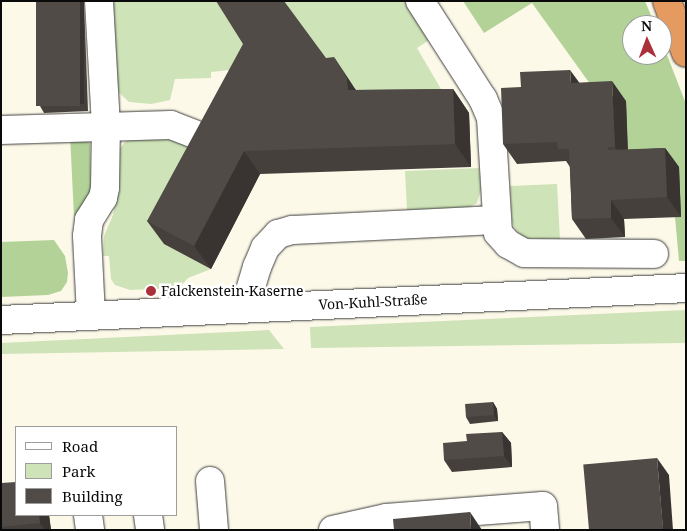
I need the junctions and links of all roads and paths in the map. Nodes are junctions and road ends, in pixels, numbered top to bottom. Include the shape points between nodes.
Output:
1 (99, 1) edge
2 (420, 1) edge
3 (667, 1) edge
4 (686, 53) edge
5 (106, 126) junction
6 (1, 130) edge
7 (194, 134) edge
8 (497, 220) junction
9 (654, 254) dead end
10 (686, 288) edge
11 (245, 308) junction
12 (90, 315) junction
13 (1, 320) edge
14 (210, 481) dead end
15 (88, 516) edge
16 (148, 516) edge
17 (360, 527) edge
18 (90, 530) edge
19 (150, 530) edge
20 (214, 530) edge
21 (333, 530) edge
22 (545, 530) edge

1 - 5 street
2 - 8 street via 483,99 490,118
3 - 4 highway
5 - 6 street
5 - 7 street via 171,124
5 - 12 street via 105,188 103,198 89,220 87,236
8 - 9 street via 498,233 508,244 524,253
8 - 11 street via 292,230 278,234 265,248
10 - 11 street, Von-Kuhl-Straße
11 - 12 street, Von-Kuhl-Straße
12 - 13 street, Von-Kuhl-Straße
14 - 20 street
15 - 18 street
16 - 19 street
17 - 21 street
17 - 22 street via 386,518 543,506

